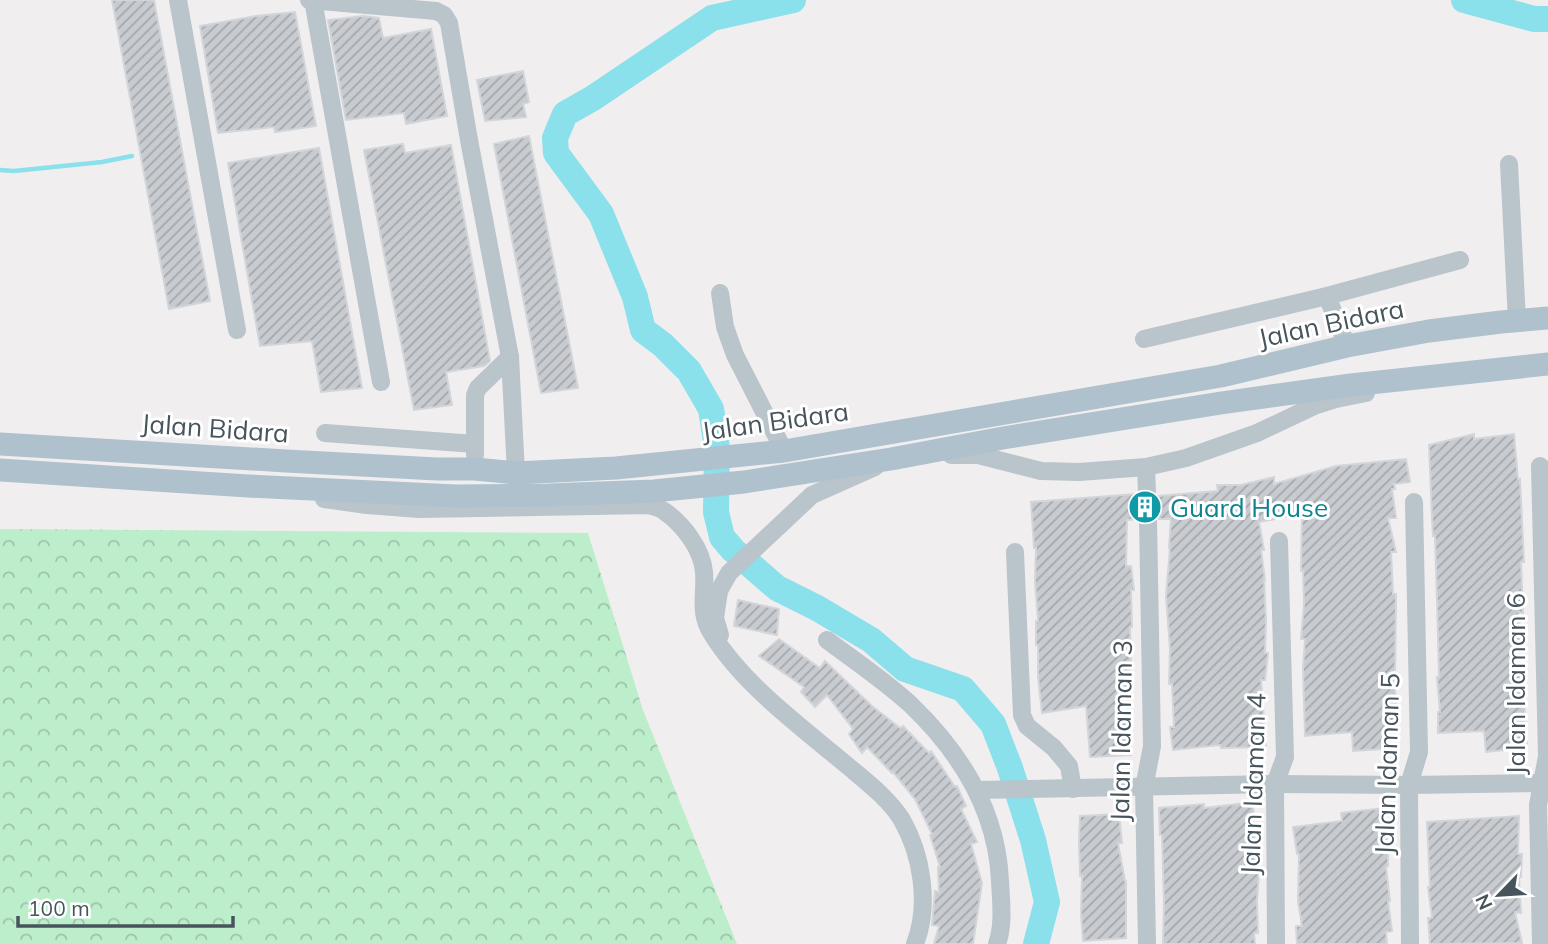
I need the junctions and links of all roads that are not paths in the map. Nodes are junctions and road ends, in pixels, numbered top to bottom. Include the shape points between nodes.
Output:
1 (178, 0) edge
2 (311, 0) edge
3 (1509, 164) dead end
4 (1460, 260) dead end
5 (720, 293) dead end
6 (1327, 296) junction
7 (1548, 318) edge
8 (1517, 321) junction
9 (237, 330) dead end
10 (1144, 339) dead end
11 (1347, 346) junction
12 (510, 357) junction
13 (1548, 364) edge
14 (1480, 371) junction
15 (382, 382) dead end
16 (325, 433) dead end
17 (0, 443) edge
18 (475, 444) junction
19 (784, 451) junction
20 (891, 460) junction
21 (1540, 466) dead end
22 (1146, 467) junction
23 (475, 469) junction
24 (0, 470) edge
25 (516, 473) junction
26 (248, 486) junction
27 (654, 491) junction
28 (1147, 494) dead end
29 (1414, 502) dead end
30 (1148, 519) dead end
31 (1279, 541) dead end
32 (1015, 551) dead end
33 (827, 640) dead end
34 (726, 654) junction
35 (1542, 783) junction
36 (1275, 785) junction
37 (1409, 785) junction
38 (1144, 788) junction
39 (1073, 789) junction
40 (984, 791) junction
41 (915, 944) edge
42 (997, 944) edge
43 (1147, 944) edge
44 (1276, 944) edge
45 (1410, 944) edge
46 (1541, 944) edge

1 - 9 street
2 - 12 street via 436,11 449,23
2 - 15 street
3 - 8 street
4 - 6 street
5 - 19 street via 724,327 735,355
6 - 10 street
6 - 11 street
7 - 8 main road, Jalan Bidara
8 - 11 main road, Jalan Bidara
11 - 19 main road, Jalan Bidara via 1221,376
12 - 18 street via 475,395
12 - 25 street
13 - 14 main road, Jalan Bidara
14 - 20 main road, Jalan Bidara via 1221,403
14 - 22 street via 1336,399 1245,438
16 - 18 street
17 - 23 main road, Jalan Bidara
18 - 23 street
19 - 25 main road, Jalan Bidara
20 - 22 street via 978,455 1041,471
20 - 27 main road, Jalan Bidara
20 - 34 street via 813,495 729,573 719,591 715,618
21 - 35 street, Jalan Idaman 6 via 1546,756
22 - 28 street
23 - 25 main road, Jalan Bidara
23 - 27 main road via 475,480 490,488 535,485
24 - 26 main road, Jalan Bidara
26 - 27 main road, Jalan Bidara via 456,496
26 - 34 street via 419,509 649,505 673,519 700,555 703,614
29 - 37 street, Jalan Idaman 5 via 1419,752
30 - 38 street, Jalan Idaman 3 via 1152,746
31 - 36 street, Jalan Idaman 4 via 1285,757
32 - 39 street via 1022,715 1027,726 1069,766
33 - 40 street via 910,705
34 - 41 street via 746,678 876,790 901,819 917,853 922,887
35 - 37 street
35 - 46 street, Jalan Idaman 6 via 1538,804
36 - 37 street
36 - 38 street
36 - 44 street, Jalan Idaman 4
37 - 45 street, Jalan Idaman 5
38 - 39 street
38 - 43 street, Jalan Idaman 3
39 - 40 street
40 - 42 street via 1000,864 1002,905

